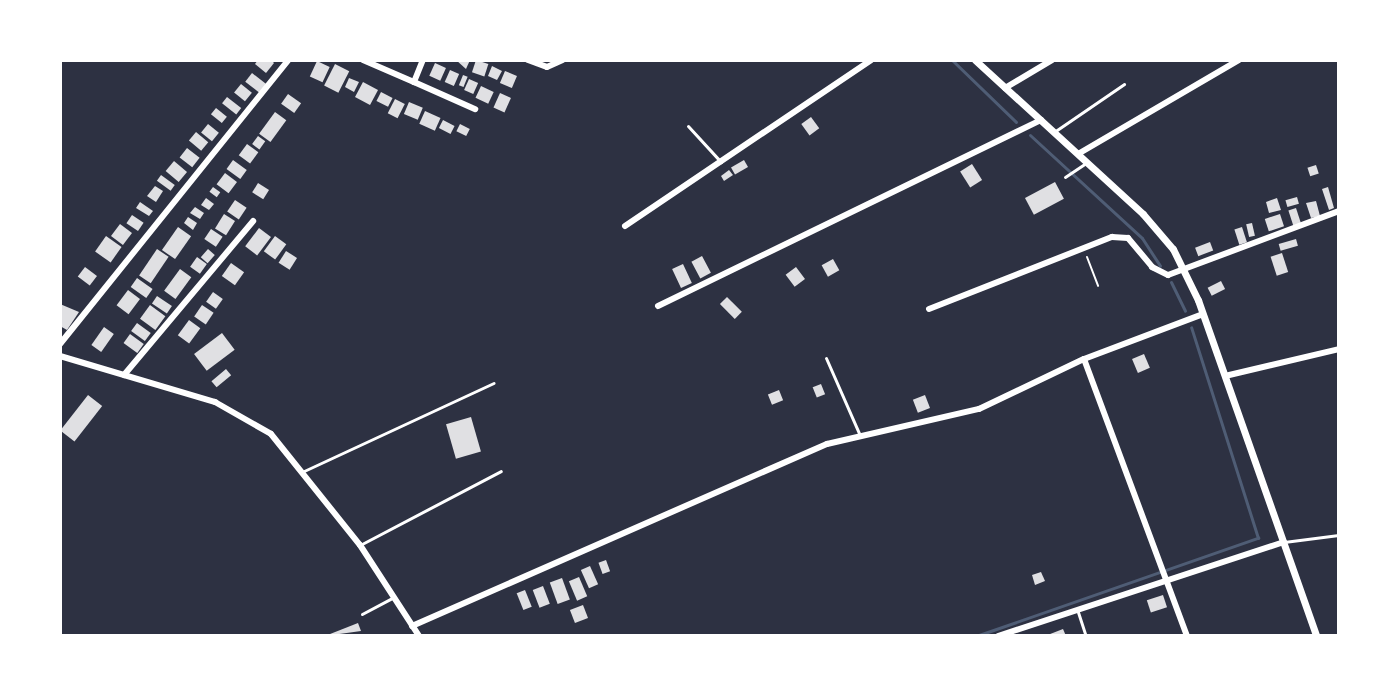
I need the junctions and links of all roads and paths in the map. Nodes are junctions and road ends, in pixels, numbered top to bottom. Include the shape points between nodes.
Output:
1 (288, 60) edge
2 (363, 60) edge
3 (423, 60) edge
4 (528, 60) edge
5 (563, 60) edge
6 (871, 60) edge
7 (975, 60) edge
8 (1052, 60) edge
9 (1239, 60) edge
10 (414, 82) junction
11 (1124, 84) dead end
12 (1005, 88) junction
13 (475, 109) dead end
14 (1041, 120) junction
15 (688, 126) dead end
16 (1054, 132) junction
17 (1078, 154) junction
18 (1087, 162) junction
19 (722, 163) junction
20 (1065, 177) dead end
21 (1339, 211) edge
22 (253, 221) dead end
23 (625, 226) dead end
24 (1083, 248) junction
25 (1183, 268) junction
26 (1098, 286) dead end
27 (658, 306) dead end
28 (929, 309) dead end
29 (1203, 314) junction
30 (60, 344) edge
31 (1339, 349) edge
32 (60, 356) edge
33 (826, 358) dead end
34 (1084, 359) junction
35 (134, 365) junction
36 (124, 375) junction
37 (1225, 376) junction
38 (139, 380) junction
39 (494, 383) dead end
40 (859, 433) junction
41 (304, 471) junction
42 (501, 471) dead end
43 (1339, 535) edge
44 (1284, 542) junction
45 (360, 545) junction
46 (1163, 579) junction
47 (394, 597) junction
48 (1077, 609) junction
49 (362, 614) dead end
50 (412, 626) junction
51 (419, 636) edge
52 (998, 636) edge
53 (1086, 636) edge
54 (1187, 636) edge
55 (1316, 636) edge

1 - 30 street
2 - 10 street
3 - 10 street
4 - 5 street via 547,67
6 - 19 street
7 - 12 street
8 - 12 street
9 - 17 street
10 - 13 street
11 - 16 lane
12 - 14 street
14 - 16 street
14 - 27 street
15 - 19 lane
16 - 17 street
17 - 18 street
18 - 20 lane
18 - 25 street via 1156,228
19 - 23 street
21 - 25 street
22 - 35 street
24 - 25 street via 1121,236 1159,272 1168,275
24 - 26 path
24 - 28 street
25 - 29 street
29 - 34 street
29 - 37 street
31 - 37 street
32 - 36 street
33 - 40 lane
34 - 40 street via 979,409
34 - 46 street via 1111,420
35 - 36 street
35 - 38 street
36 - 38 street
37 - 44 street
38 - 41 street via 238,412 278,439
39 - 41 lane
40 - 50 street
41 - 45 street
42 - 45 lane
43 - 44 lane
44 - 46 street
44 - 55 street
45 - 47 street
46 - 48 street
46 - 54 street
47 - 49 lane
47 - 50 street
48 - 52 street
48 - 53 lane
50 - 51 street

